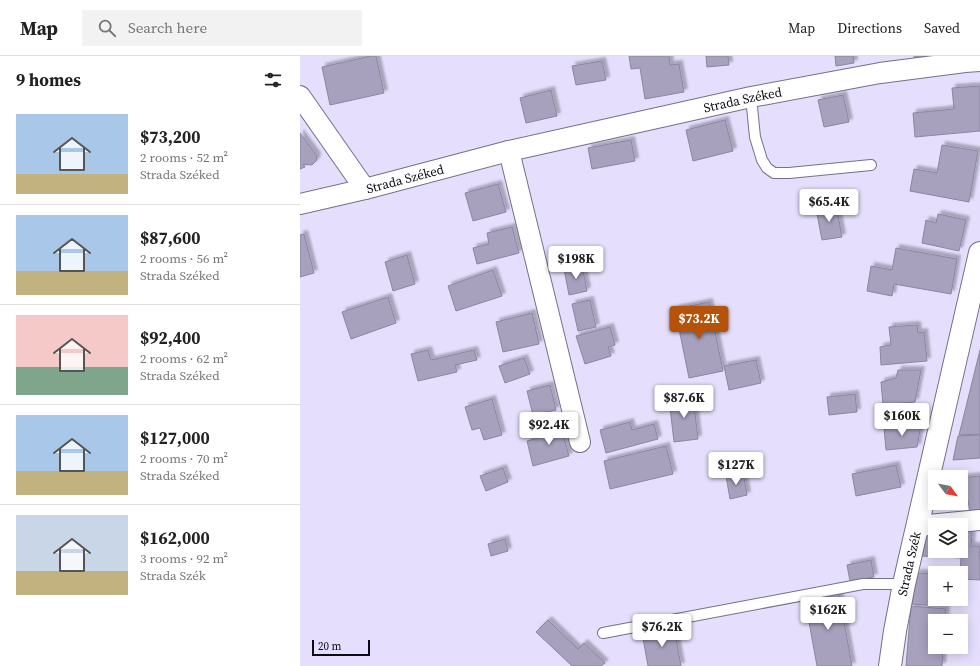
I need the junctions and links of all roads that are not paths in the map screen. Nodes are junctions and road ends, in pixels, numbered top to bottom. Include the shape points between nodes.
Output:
1 (980, 62) edge
2 (300, 96) edge
3 (751, 97) junction
4 (509, 151) junction
5 (871, 166) dead end
6 (365, 189) junction
7 (300, 204) edge
8 (980, 253) edge
9 (580, 442) dead end
10 (980, 520) edge
11 (918, 526) junction
12 (904, 584) junction
13 (603, 633) dead end
14 (890, 666) edge

1 - 3 street, Strada Széked via 880,72
2 - 6 street
3 - 4 street, Strada Széked
3 - 5 lane via 755,137 762,160 774,173
4 - 6 street, Strada Széked
4 - 9 street
6 - 7 street, Strada Széked
8 - 11 street, Strada Szék
10 - 11 street
11 - 12 street, Strada Szék
12 - 13 lane via 863,584
12 - 14 street, Strada Szék

